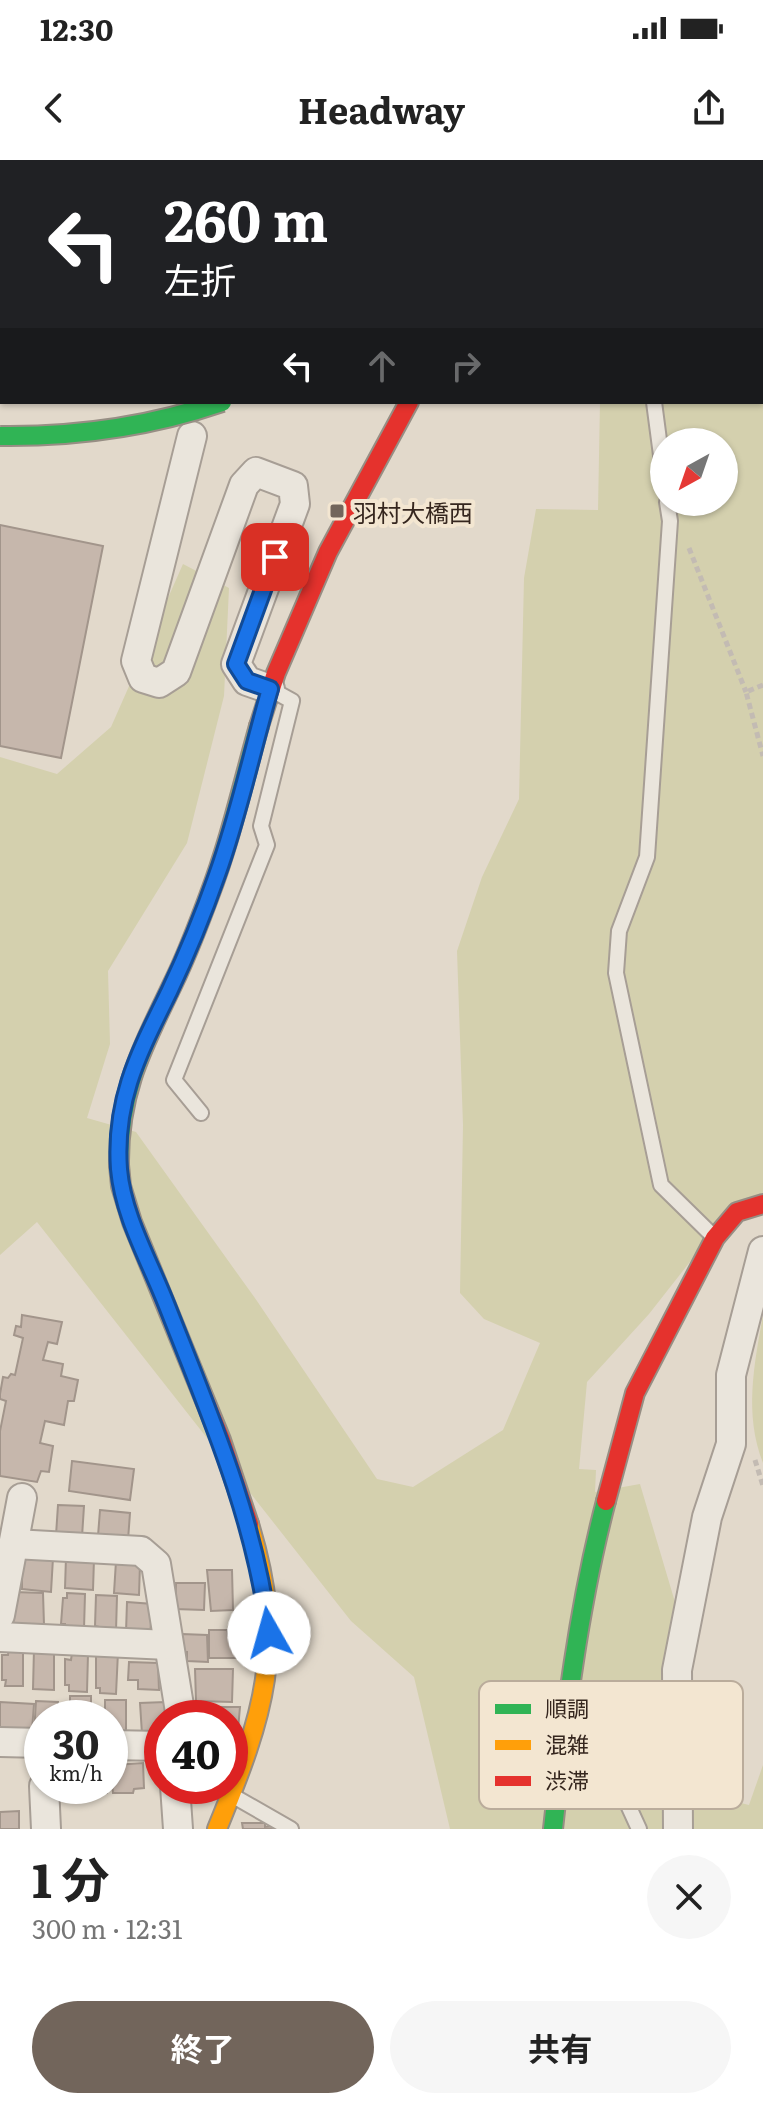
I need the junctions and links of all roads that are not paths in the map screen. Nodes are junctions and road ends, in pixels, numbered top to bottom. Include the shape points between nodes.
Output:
1 (216, 404) edge
2 (408, 404) edge
3 (654, 404) edge
4 (657, 428) edge
5 (0, 436) edge
6 (192, 436) dead end
7 (669, 516) edge
8 (270, 689) junction
9 (201, 1113) dead end
10 (763, 1204) edge
11 (715, 1238) junction
12 (763, 1251) edge
13 (22, 1498) dead end
14 (14, 1544) junction
15 (0, 1615) edge
16 (0, 1637) edge
17 (168, 1645) junction
18 (570, 1681) edge
19 (677, 1681) edge
20 (178, 1700) edge
21 (0, 1742) edge
22 (24, 1743) edge
23 (248, 1750) edge
24 (45, 1804) edge
25 (176, 1804) edge
26 (227, 1804) edge
27 (248, 1804) edge
28 (555, 1809) edge
29 (630, 1809) edge
30 (678, 1809) edge
31 (46, 1829) edge
32 (178, 1829) edge
33 (217, 1829) edge
34 (291, 1829) edge
35 (553, 1829) edge
36 (639, 1829) edge
37 (678, 1829) edge

1 - 5 street, bridge via 118,429
2 - 8 street via 331,544
3 - 4 lane
6 - 8 street via 136,661 143,678 159,683 176,672 244,485 256,472 293,486 295,504 236,664 247,681
7 - 11 lane via 647,857 619,931 616,973 661,1185
8 - 9 lane via 292,701 261,826 267,845 174,1080
8 - 23 street via 217,875 140,1048 121,1108 119,1134 127,1207 234,1479 254,1546 269,1633 268,1669
10 - 11 street via 737,1212
11 - 18 street via 635,1393 596,1540
12 - 19 street via 731,1375 731,1444 707,1517
13 - 14 street
14 - 15 street
14 - 17 street via 141,1551 156,1564
16 - 17 street
17 - 20 street
21 - 22 street
24 - 31 street
25 - 32 street
26 - 33 street
27 - 34 lane
28 - 35 street
29 - 36 lane
30 - 37 street

